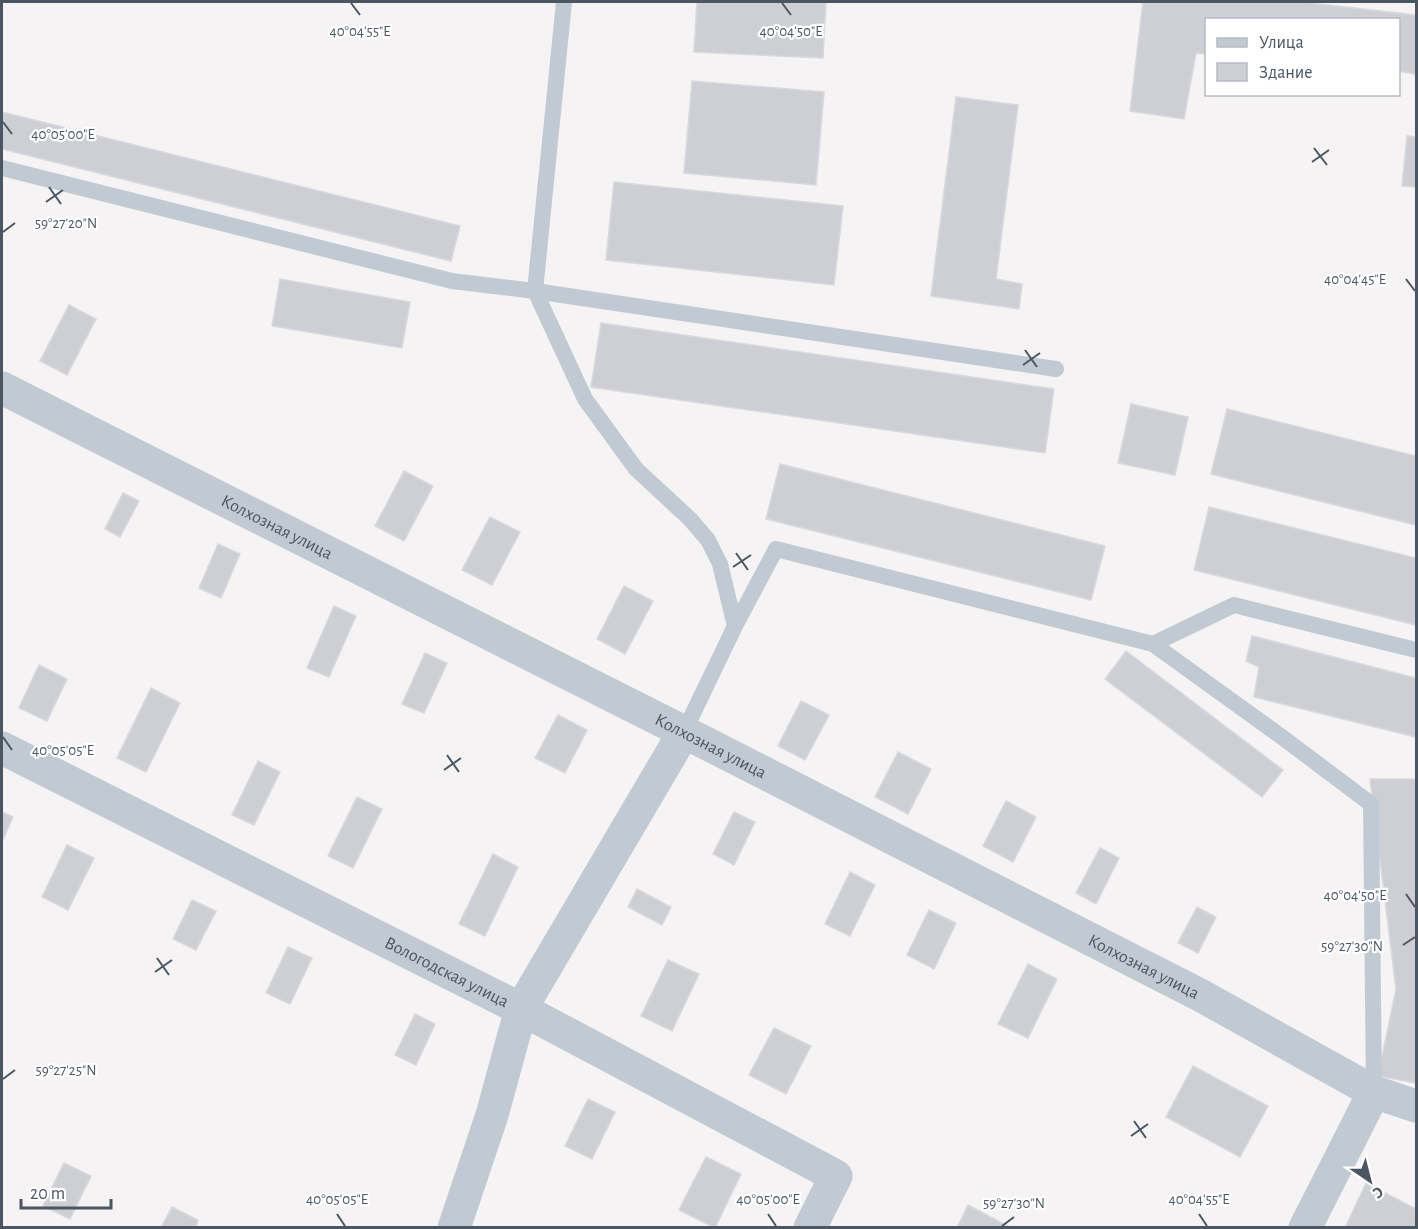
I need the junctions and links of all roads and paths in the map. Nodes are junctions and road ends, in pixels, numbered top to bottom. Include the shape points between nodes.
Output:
1 (564, 2) edge
2 (2, 168) edge
3 (535, 291) junction
4 (1056, 369) dead end
5 (2, 388) edge
6 (735, 626) junction
7 (1153, 644) junction
8 (1416, 650) edge
9 (684, 732) junction
10 (2, 748) edge
11 (521, 1009) junction
12 (1374, 1092) junction
13 (1416, 1106) edge
14 (454, 1227) edge
15 (810, 1227) edge
16 (1305, 1227) edge

1 - 3 lane
2 - 3 lane via 453,281
3 - 4 lane
3 - 6 lane via 585,399 636,469 708,540 720,564
5 - 9 street, Колхозная улица
6 - 7 lane via 776,549
6 - 9 lane
7 - 8 lane via 1234,604
7 - 12 lane via 1371,804
9 - 11 street
9 - 12 street, Колхозная улица via 1200,995
10 - 11 street, Вологодская улица
11 - 14 street via 492,1115
11 - 15 street, Вологодская улица via 836,1176
12 - 13 street, Колхозная улица
12 - 16 street

